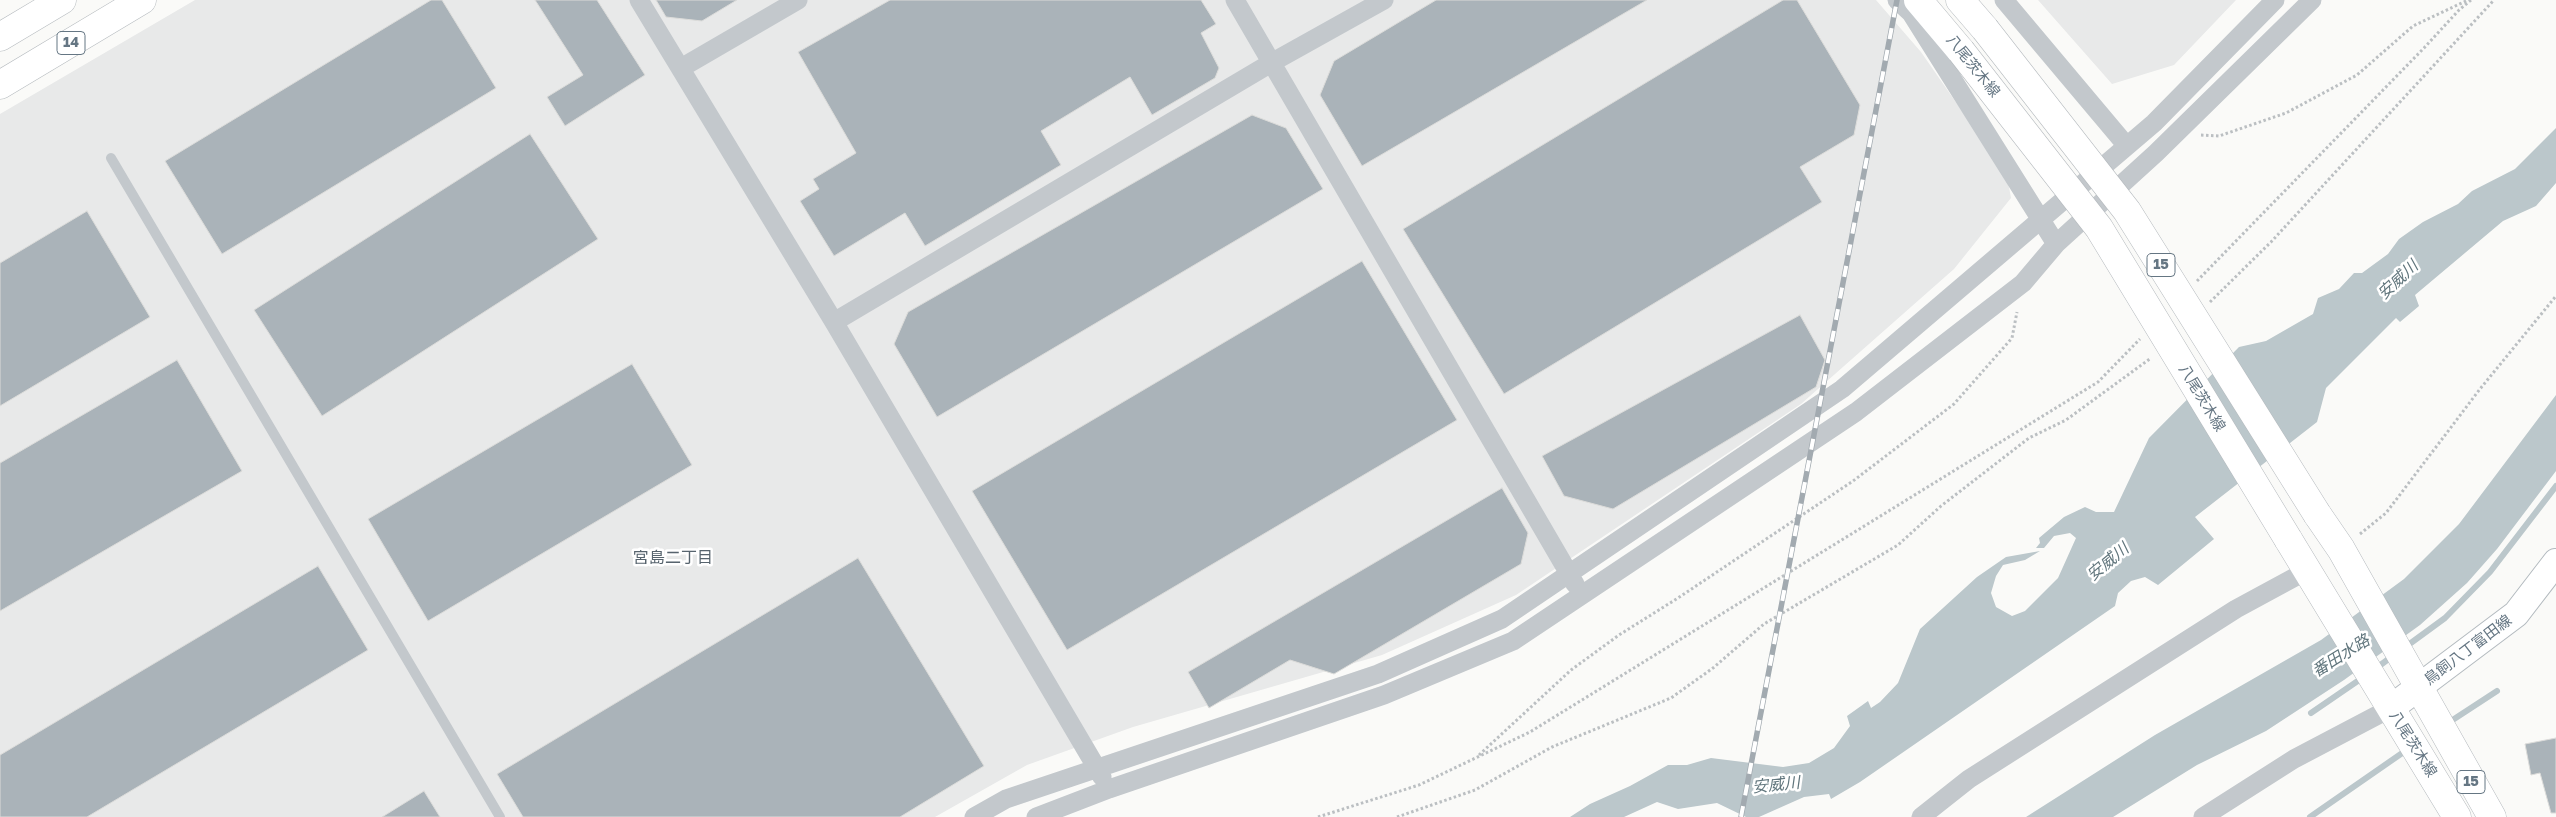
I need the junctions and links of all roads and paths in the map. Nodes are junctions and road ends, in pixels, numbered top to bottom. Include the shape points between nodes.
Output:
1 (62, 0) edge
2 (142, 0) edge
3 (639, 0) edge
4 (798, 0) edge
5 (1234, 0) edge
6 (1384, 0) edge
7 (1897, 0) edge
8 (1918, 0) edge
9 (1960, 0) edge
10 (2004, 0) edge
11 (2275, 0) edge
12 (2312, 0) edge
13 (2470, 0) edge
14 (2494, 0) edge
15 (0, 37) edge
16 (1271, 63) junction
17 (681, 68) junction
18 (0, 85) edge
19 (2175, 134) junction
20 (2126, 144) junction
21 (111, 158) dead end
22 (2041, 219) junction
23 (2056, 244) junction
24 (2023, 283) junction
25 (2195, 283) dead end
26 (2556, 296) edge
27 (2208, 304) dead end
28 (834, 322) junction
29 (2147, 332) dead end
30 (2158, 352) dead end
31 (2341, 549) junction
32 (2556, 562) edge
33 (2308, 570) junction
34 (1570, 575) junction
35 (1581, 594) junction
36 (2418, 688) junction
37 (2391, 709) junction
38 (1474, 759) junction
39 (1097, 767) junction
40 (1109, 789) junction
41 (500, 817) edge
42 (974, 817) edge
43 (1036, 817) edge
44 (1318, 817) edge
45 (1397, 817) edge
46 (1921, 817) edge
47 (2203, 817) edge
48 (2457, 817) edge
49 (2492, 817) edge

1 - 15 main road
2 - 18 main road, 14
3 - 17 street
4 - 17 street
5 - 16 street
6 - 16 street
7 - 22 street via 1911,13
8 - 33 main road, 八尾茨木線 / 15, bridge via 2099,228
9 - 31 main road, 八尾茨木線 / 15, bridge via 2127,211
10 - 20 street
11 - 20 street via 2154,122
12 - 19 street
13 - 19 path via 2413,26 2357,75 2286,113 2219,136
13 - 25 path
14 - 27 path via 2271,242
16 - 28 street
16 - 34 street
17 - 28 street
19 - 23 street
20 - 22 street
21 - 41 lane
22 - 23 street
22 - 34 street via 1842,389
23 - 24 street
24 - 35 street via 1856,412
24 - 38 path via 2012,338 1954,404 1853,481 1571,670
26 - 31 path via 2386,513
28 - 39 street
29 - 38 path via 2098,382 1539,727
30 - 45 path via 2144,366 2066,420 2030,438 1941,506 1898,545 1764,624 1713,668 1671,698 1552,747 1475,790
31 - 36 main road, 八尾茨木線 / 15
32 - 36 main road, 鳥飼八丁富田線 via 2516,614
33 - 37 main road, 八尾茨木線 / 15
33 - 46 street via 2236,609 1969,779
34 - 35 street
34 - 39 street via 1502,619 1378,674
35 - 40 street via 1513,641 1384,696
36 - 37 main road, 鳥飼八丁富田線
36 - 49 main road, 八尾茨木線 / 15
37 - 47 street via 2294,759
37 - 48 main road, 八尾茨木線 / 15
38 - 44 path via 1419,785
39 - 40 street
39 - 42 street via 1006,799
40 - 43 street

